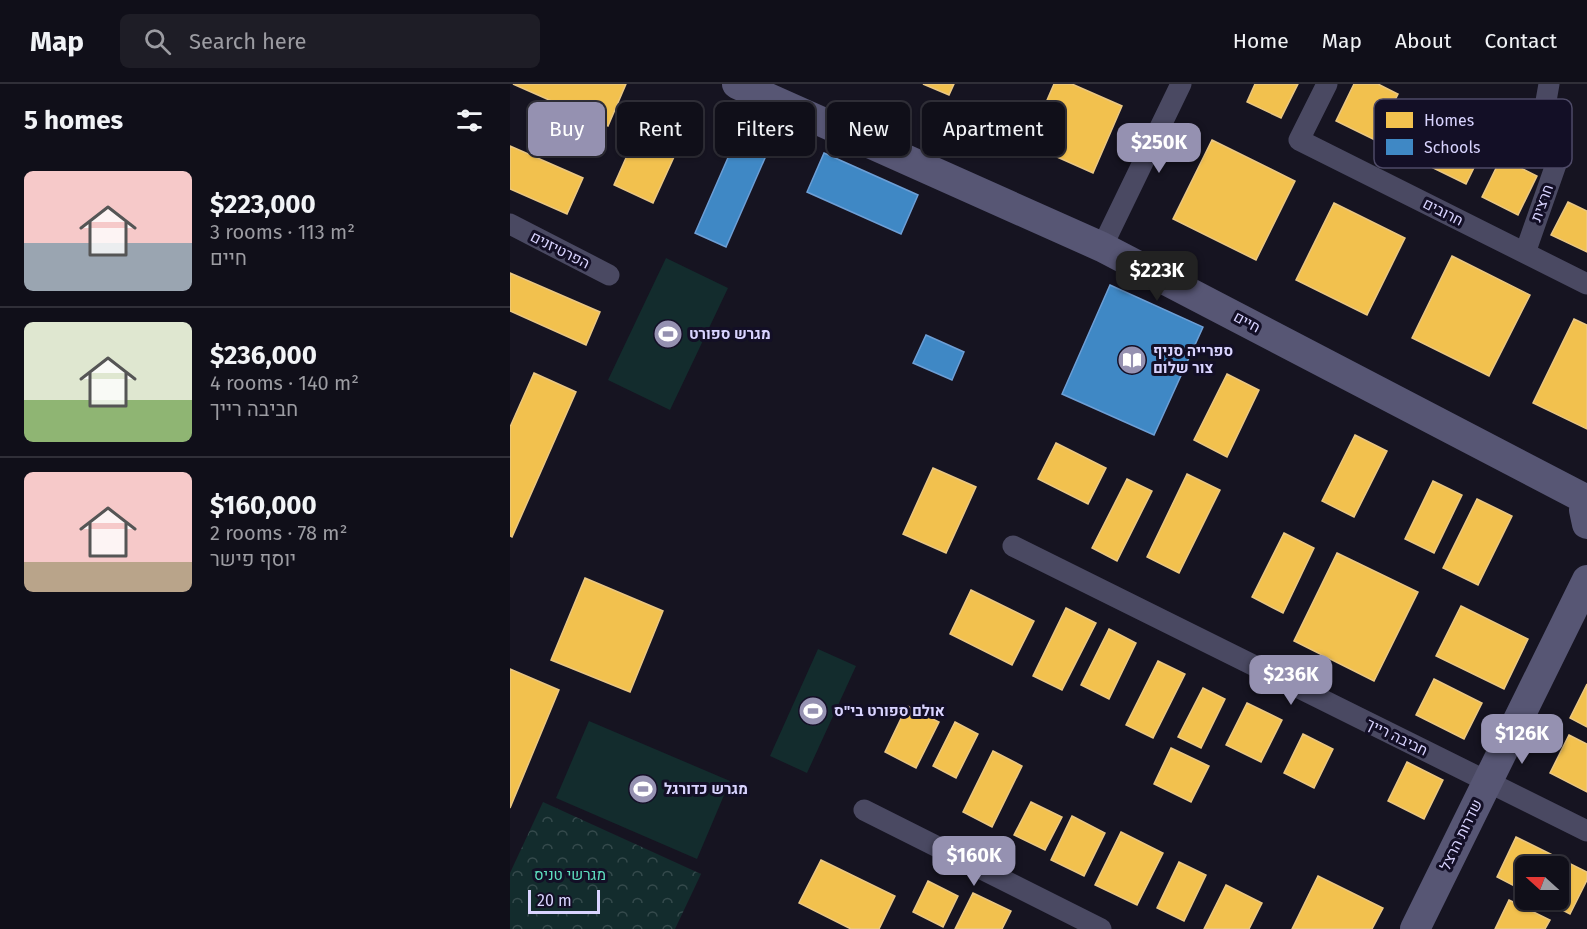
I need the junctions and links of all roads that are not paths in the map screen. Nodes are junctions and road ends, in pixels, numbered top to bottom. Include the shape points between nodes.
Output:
1 (737, 84) edge
2 (1181, 84) edge
3 (1327, 84) edge
4 (1549, 84) edge
5 (1546, 99) edge
6 (1555, 168) edge
7 (510, 224) edge
8 (1102, 246) junction
9 (1525, 253) junction
10 (609, 275) dead end
11 (1587, 284) edge
12 (1587, 500) edge
13 (1587, 524) edge
14 (1013, 546) dead end
15 (1587, 580) edge
16 (1487, 782) junction
17 (864, 810) dead end
18 (1587, 831) edge
19 (1101, 929) edge
20 (1415, 929) edge

1 - 8 street, חיים
2 - 8 street
3 - 9 street, חרובים via 1299,140
4 - 5 street, חרצית
6 - 9 street, חרצית
7 - 10 street, הפרטיזנים
8 - 12 street, חיים
9 - 11 street, חרובים
12 - 13 street
14 - 16 street, חביבה רייך
15 - 16 street, שדרות הרצל
16 - 18 street, חביבה רייך
16 - 20 street, שדרות הרצל
17 - 19 street

